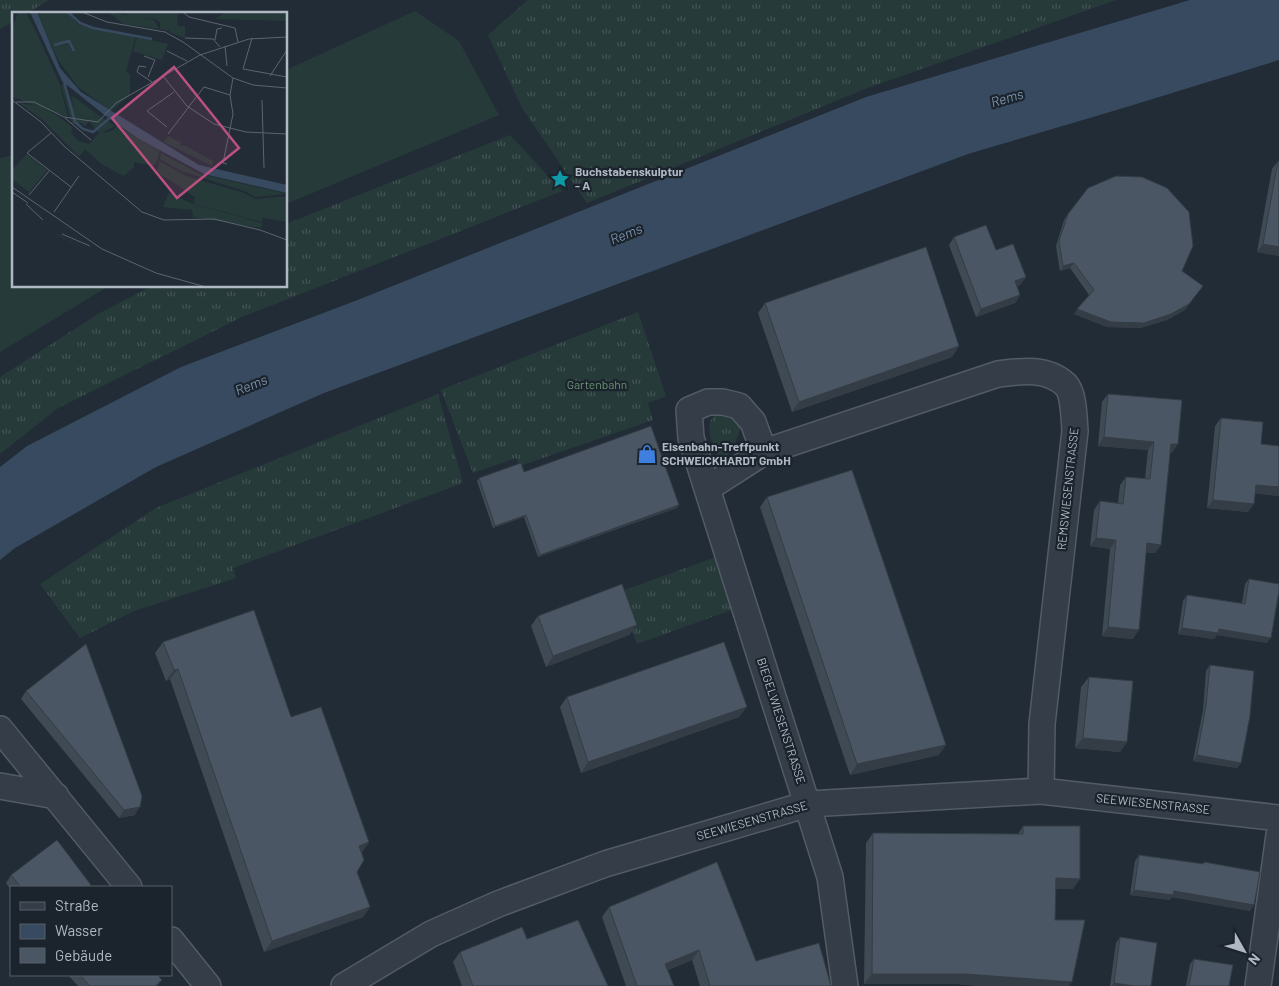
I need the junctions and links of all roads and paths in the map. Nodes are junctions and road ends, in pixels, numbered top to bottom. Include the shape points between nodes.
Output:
1 (764, 452) junction
2 (708, 488) junction
3 (0, 729) edge
4 (0, 786) edge
5 (1041, 791) junction
6 (56, 796) junction
7 (808, 804) junction
8 (1279, 818) edge
9 (1279, 835) edge
10 (128, 886) edge
11 (172, 941) edge
12 (208, 986) edge
13 (344, 986) edge
14 (845, 986) edge
15 (1258, 986) edge

1 - 2 street, REMSWIESENSTRASSE
1 - 2 street, BIEGELWIESENSTRASSE via 753,422 739,406 708,402 689,410 691,438
1 - 5 street, REMSWIESENSTRASSE via 998,374 1028,370 1049,374 1067,386 1074,408 1075,431 1042,724
2 - 7 street, BIEGELWIESENSTRASSE
3 - 6 street
4 - 6 street
5 - 7 street, SEEWIESENSTRASSE
5 - 8 street, SEEWIESENSTRASSE
6 - 10 street
7 - 13 street, SEEWIESENSTRASSE via 605,864 498,904 431,934
7 - 14 street, BIEGELWIESENSTRASSE via 830,877
9 - 15 street
11 - 12 street

